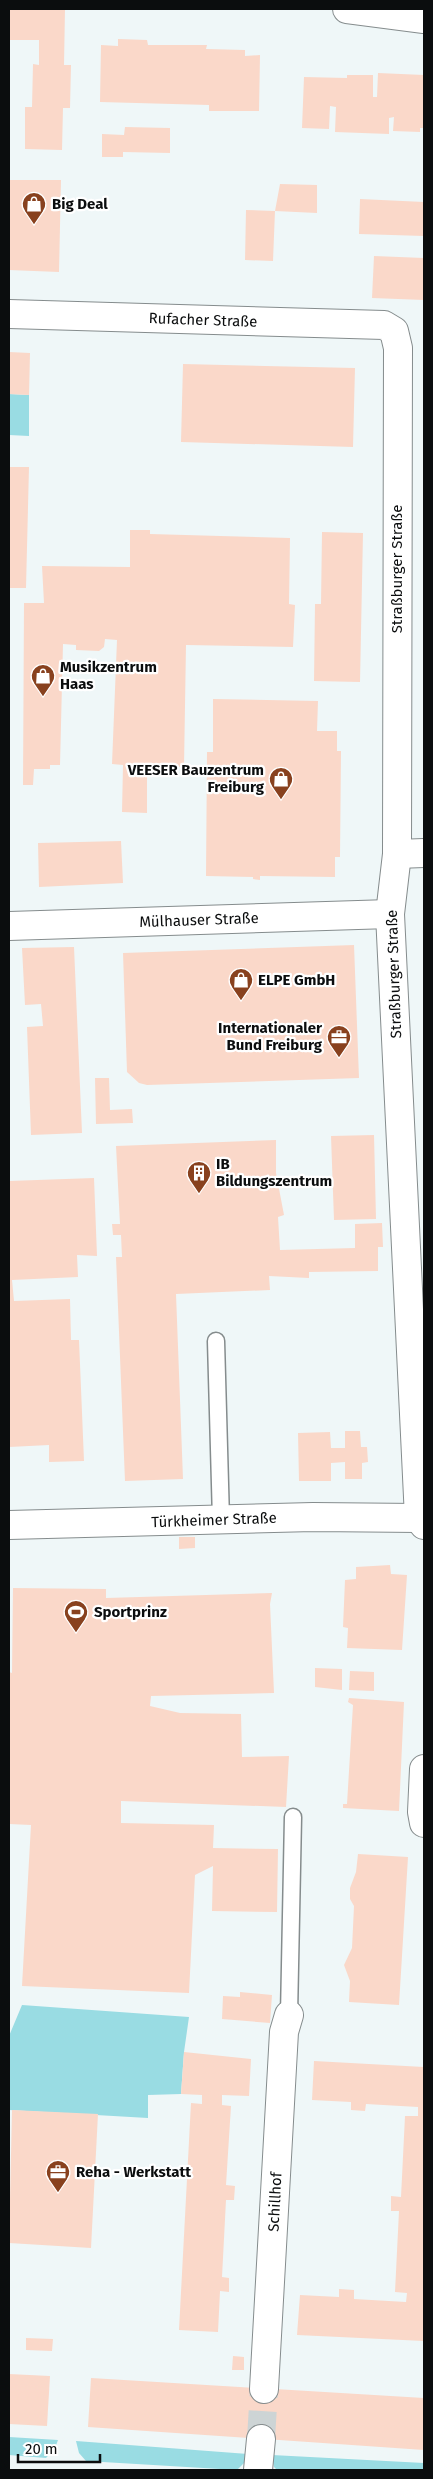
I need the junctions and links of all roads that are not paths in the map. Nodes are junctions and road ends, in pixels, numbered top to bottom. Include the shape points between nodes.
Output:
1 (347, 9) edge
2 (424, 19) edge
3 (9, 314) edge
4 (394, 331) joint
5 (424, 853) edge
6 (397, 854) junction
7 (390, 914) junction
8 (9, 926) edge
9 (216, 1341) dead end
10 (221, 1520) junction
11 (422, 1522) edge
12 (9, 1525) edge
13 (424, 1769) edge
14 (292, 1817) dead end
15 (424, 1824) edge
16 (289, 2015) joint
17 (264, 2389) tunnel mouth
18 (261, 2439) tunnel mouth
19 (258, 2470) edge

1 - 2 street
3 - 4 street, Rufacher Straße via 384,325
4 - 6 street, Straßburger Straße via 398,348
5 - 6 street
6 - 7 street, Straßburger Straße
7 - 8 street, Mülhauser Straße
7 - 11 street, Straßburger Straße
9 - 10 lane
10 - 11 street, Türkheimer Straße via 313,1517
10 - 12 street, Türkheimer Straße
13 - 15 street
14 - 16 lane
16 - 17 street, Schillhof via 284,2032
18 - 19 street

